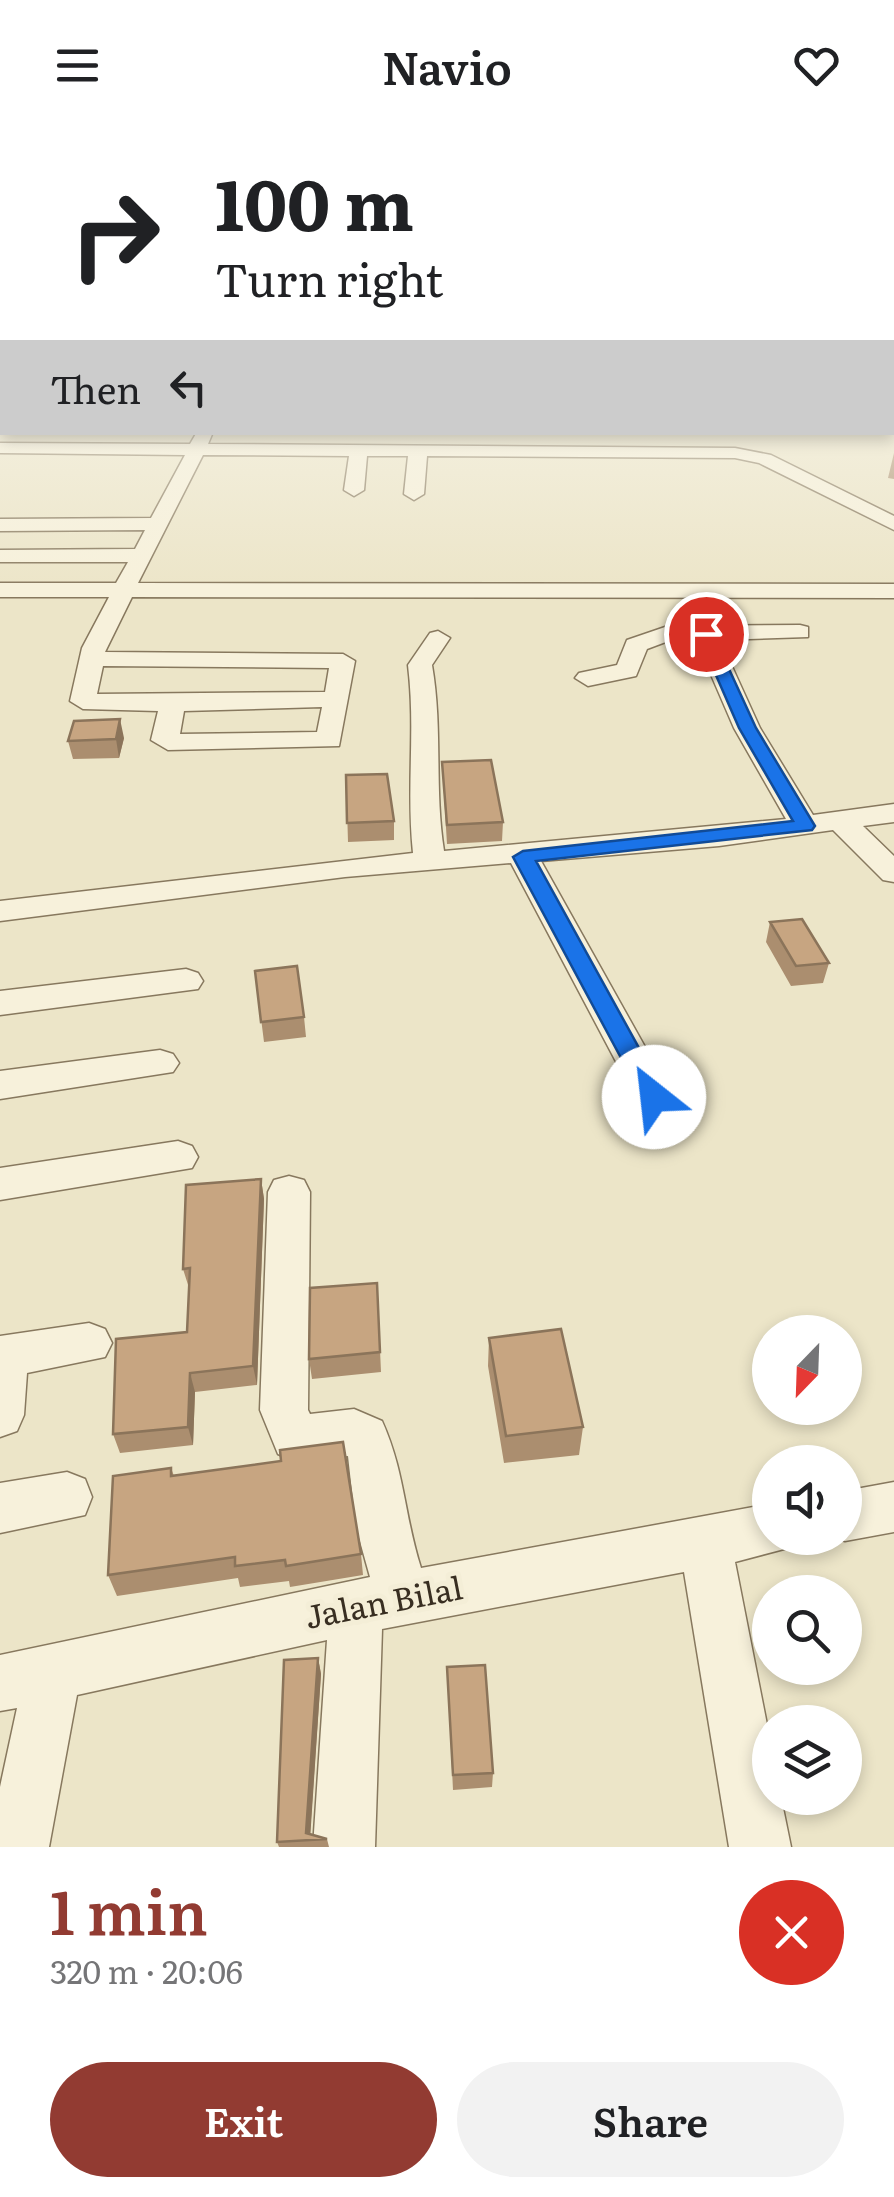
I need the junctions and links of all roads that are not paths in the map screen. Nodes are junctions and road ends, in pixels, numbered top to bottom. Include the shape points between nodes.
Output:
1 (732, 435) edge
2 (202, 441) edge
3 (477, 442) edge
4 (0, 448) edge
5 (359, 450) junction
6 (418, 450) junction
7 (704, 452) junction
8 (530, 459) junction
9 (354, 490) dead end
10 (414, 494) dead end
11 (155, 524) junction
12 (894, 524) edge
13 (0, 525) edge
14 (140, 555) junction
15 (0, 556) edge
16 (123, 589) junction
17 (0, 590) edge
18 (657, 591) junction
19 (894, 591) edge
20 (800, 632) dead end
21 (668, 633) junction
22 (706, 634) junction
23 (438, 638) dead end
24 (92, 659) junction
25 (588, 678) dead end
26 (338, 699) junction
27 (173, 704) junction
28 (894, 813) edge
29 (840, 820) junction
30 (805, 826) junction
31 (523, 857) junction
32 (430, 862) junction
33 (894, 873) edge
34 (0, 911) edge
35 (186, 981) dead end
36 (0, 1004) edge
37 (160, 1063) dead end
38 (0, 1084) edge
39 (654, 1097) dead end
40 (178, 1157) dead end
41 (0, 1184) edge
42 (289, 1192) dead end
43 (89, 1343) dead end
44 (2, 1357) edge
45 (0, 1415) edge
46 (67, 1496) dead end
47 (0, 1508) edge
48 (894, 1508) edge
49 (862, 1513) edge
50 (752, 1533) edge
51 (705, 1542) junction
52 (379, 1603) junction
53 (26, 1678) edge
54 (18, 1847) edge
55 (344, 1847) edge
56 (760, 1847) edge

1 - 7 street
2 - 4 street
2 - 5 street
2 - 11 street
3 - 6 street
3 - 8 street
3 - 8 street via 482,464
5 - 6 street
5 - 9 street
6 - 10 street
7 - 8 street
7 - 12 street via 765,460
11 - 13 street
11 - 14 street
14 - 15 street
14 - 16 street
16 - 17 street
16 - 18 street
16 - 24 street
18 - 19 street
18 - 21 street
20 - 22 street
21 - 22 street
21 - 25 street via 636,645 627,670
22 - 30 street via 748,728
23 - 32 street via 420,666 428,719 422,802
24 - 26 street via 332,658 343,661
24 - 27 street via 84,702
26 - 27 street
26 - 27 street via 332,737 321,742 168,742
28 - 29 street
29 - 30 street
29 - 33 street
30 - 31 street
31 - 32 street
31 - 39 street
32 - 34 street
35 - 36 street
37 - 38 street
40 - 41 street
42 - 52 street via 284,1410 295,1438 354,1432 365,1437 376,1464 382,1527
43 - 44 street
44 - 45 street
46 - 47 street
48 - 49 street
50 - 51 street, Jalan Bilal
51 - 52 street, Jalan Bilal
51 - 56 street
52 - 53 street, Jalan Bilal
52 - 55 street
53 - 54 street

